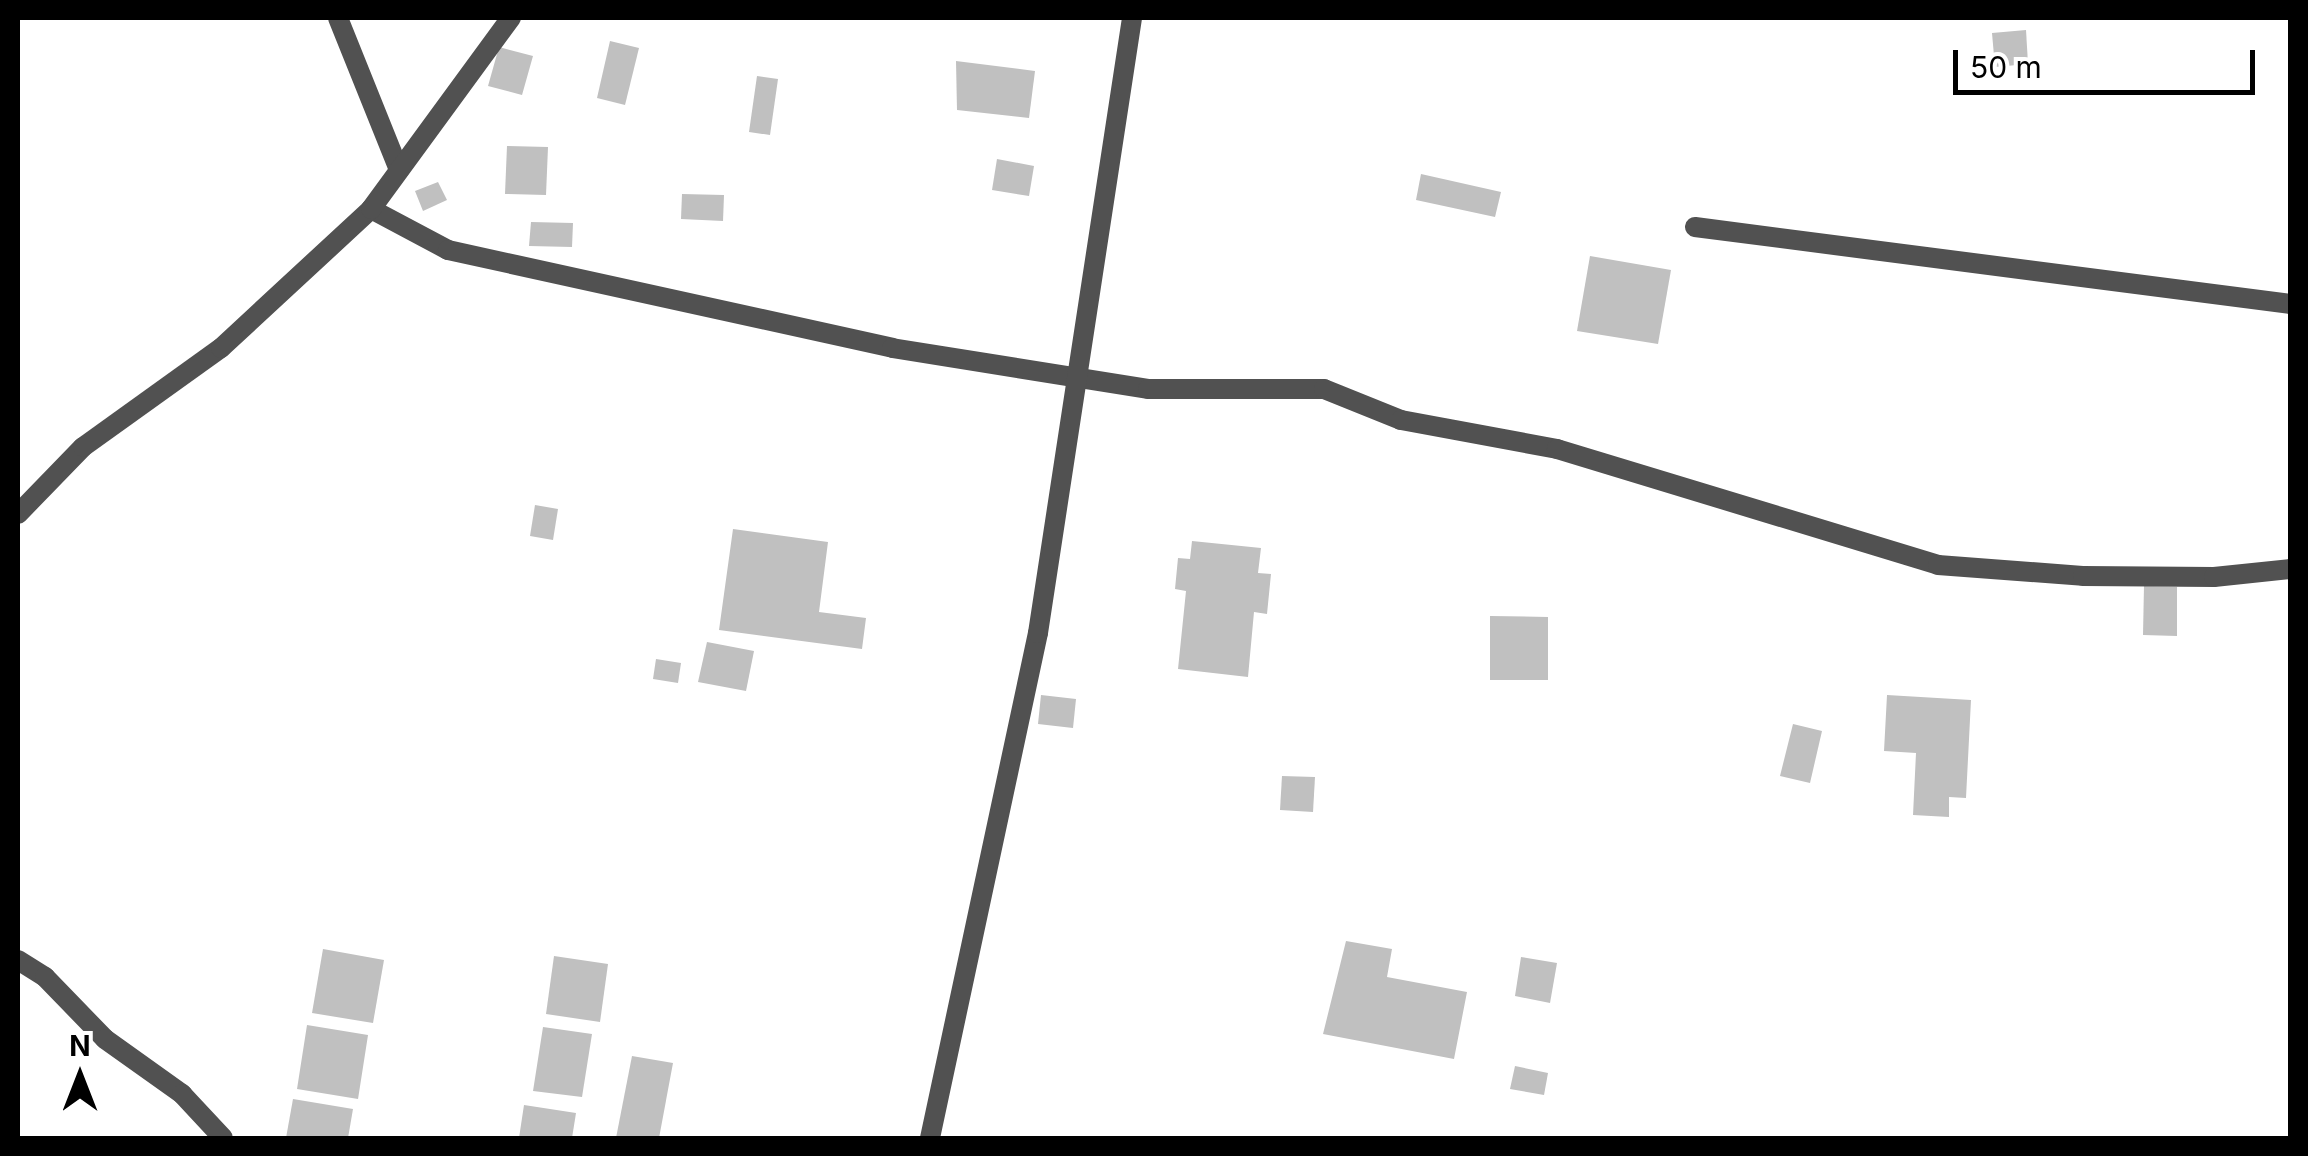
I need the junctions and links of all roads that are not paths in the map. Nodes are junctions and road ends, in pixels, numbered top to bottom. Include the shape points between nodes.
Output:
1 (338, 18) edge
2 (511, 18) edge
3 (1132, 18) edge
4 (399, 170) junction
5 (371, 208) junction
6 (1696, 227) dead end
7 (2290, 304) edge
8 (1074, 382) junction
9 (18, 514) edge
10 (2290, 569) edge
11 (18, 960) edge
12 (223, 1138) edge
13 (930, 1138) edge

1 - 4 street
2 - 4 street
3 - 8 street
4 - 5 street
5 - 8 street via 448,250
5 - 9 street via 220,348 83,447
6 - 7 street
8 - 10 street via 1211,391 1324,389 1401,420 1557,449 1938,565 2083,576 2214,577
8 - 13 street via 1038,633
11 - 12 street via 105,1039 182,1094

